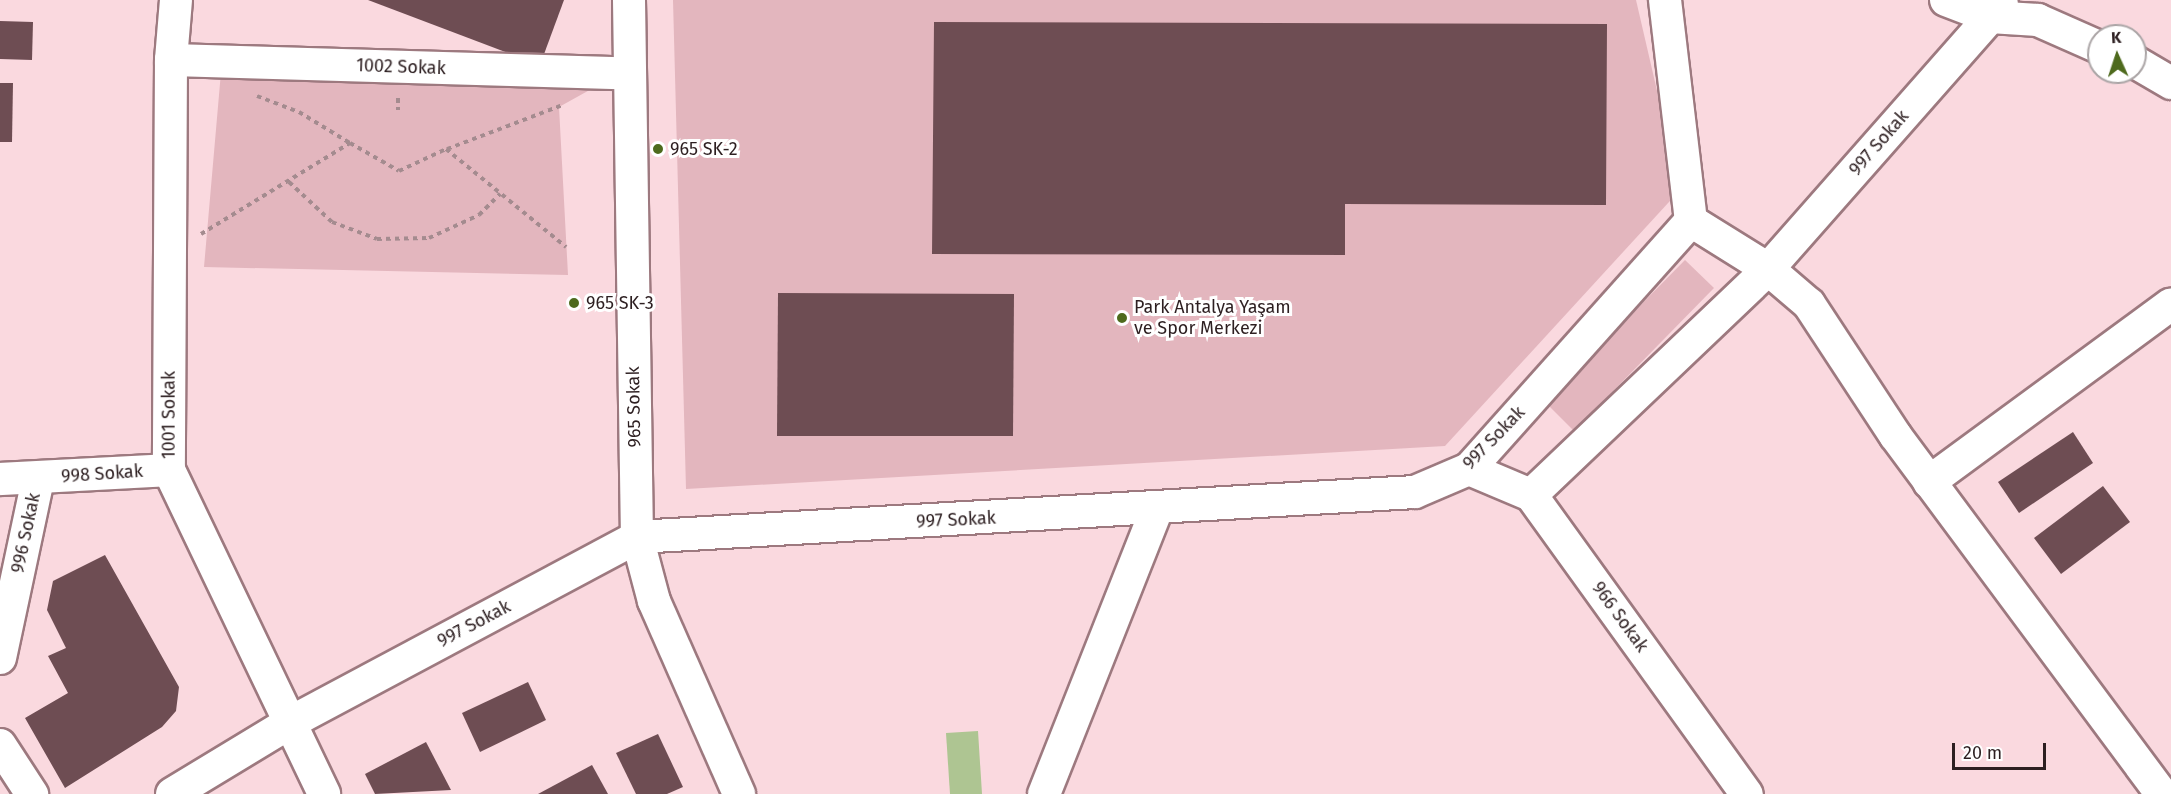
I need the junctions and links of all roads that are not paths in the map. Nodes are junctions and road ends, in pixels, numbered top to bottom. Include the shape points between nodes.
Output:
1 (176, 0) edge
2 (629, 0) edge
3 (1665, 0) edge
4 (1946, 0) edge
5 (1997, 9) edge
6 (2087, 42) edge
7 (171, 60) junction
8 (2147, 69) edge
9 (630, 74) junction
10 (2171, 82) edge
11 (1691, 221) junction
12 (1768, 269) junction
13 (2171, 304) edge
14 (1469, 469) junction
15 (169, 470) junction
16 (0, 479) edge
17 (38, 479) junction
18 (1929, 482) junction
19 (1531, 495) junction
20 (1157, 508) junction
21 (637, 537) junction
22 (0, 658) edge
23 (291, 722) junction
24 (0, 745) edge
25 (32, 794) edge
26 (172, 794) edge
27 (324, 794) edge
28 (739, 794) edge
29 (1044, 794) edge
30 (1747, 794) edge
31 (2162, 794) edge

1 - 7 street, 1001 Sokak
2 - 9 street, 965 Sokak
3 - 11 street
4 - 5 street
5 - 6 street via 2038,20
5 - 12 street, 997 Sokak
7 - 9 street, 1002 Sokak
7 - 15 street, 1001 Sokak
8 - 10 street
9 - 21 street, 965 Sokak
11 - 12 street
11 - 14 street, 997 Sokak
12 - 18 street via 1809,304
12 - 19 street, 997 Sokak
13 - 18 street
14 - 19 street
14 - 20 street, 997 Sokak via 1415,492
15 - 17 street, 998 Sokak
15 - 23 street, 1001 Sokak
16 - 17 street, 998 Sokak
17 - 22 street, 996 Sokak
18 - 31 street
19 - 30 street, 966 Sokak
20 - 21 street, 997 Sokak
20 - 29 street
21 - 23 street, 997 Sokak
21 - 28 street, 965 Sokak via 654,601
23 - 26 street, 997 Sokak
23 - 27 street, 1001 Sokak
24 - 25 street

